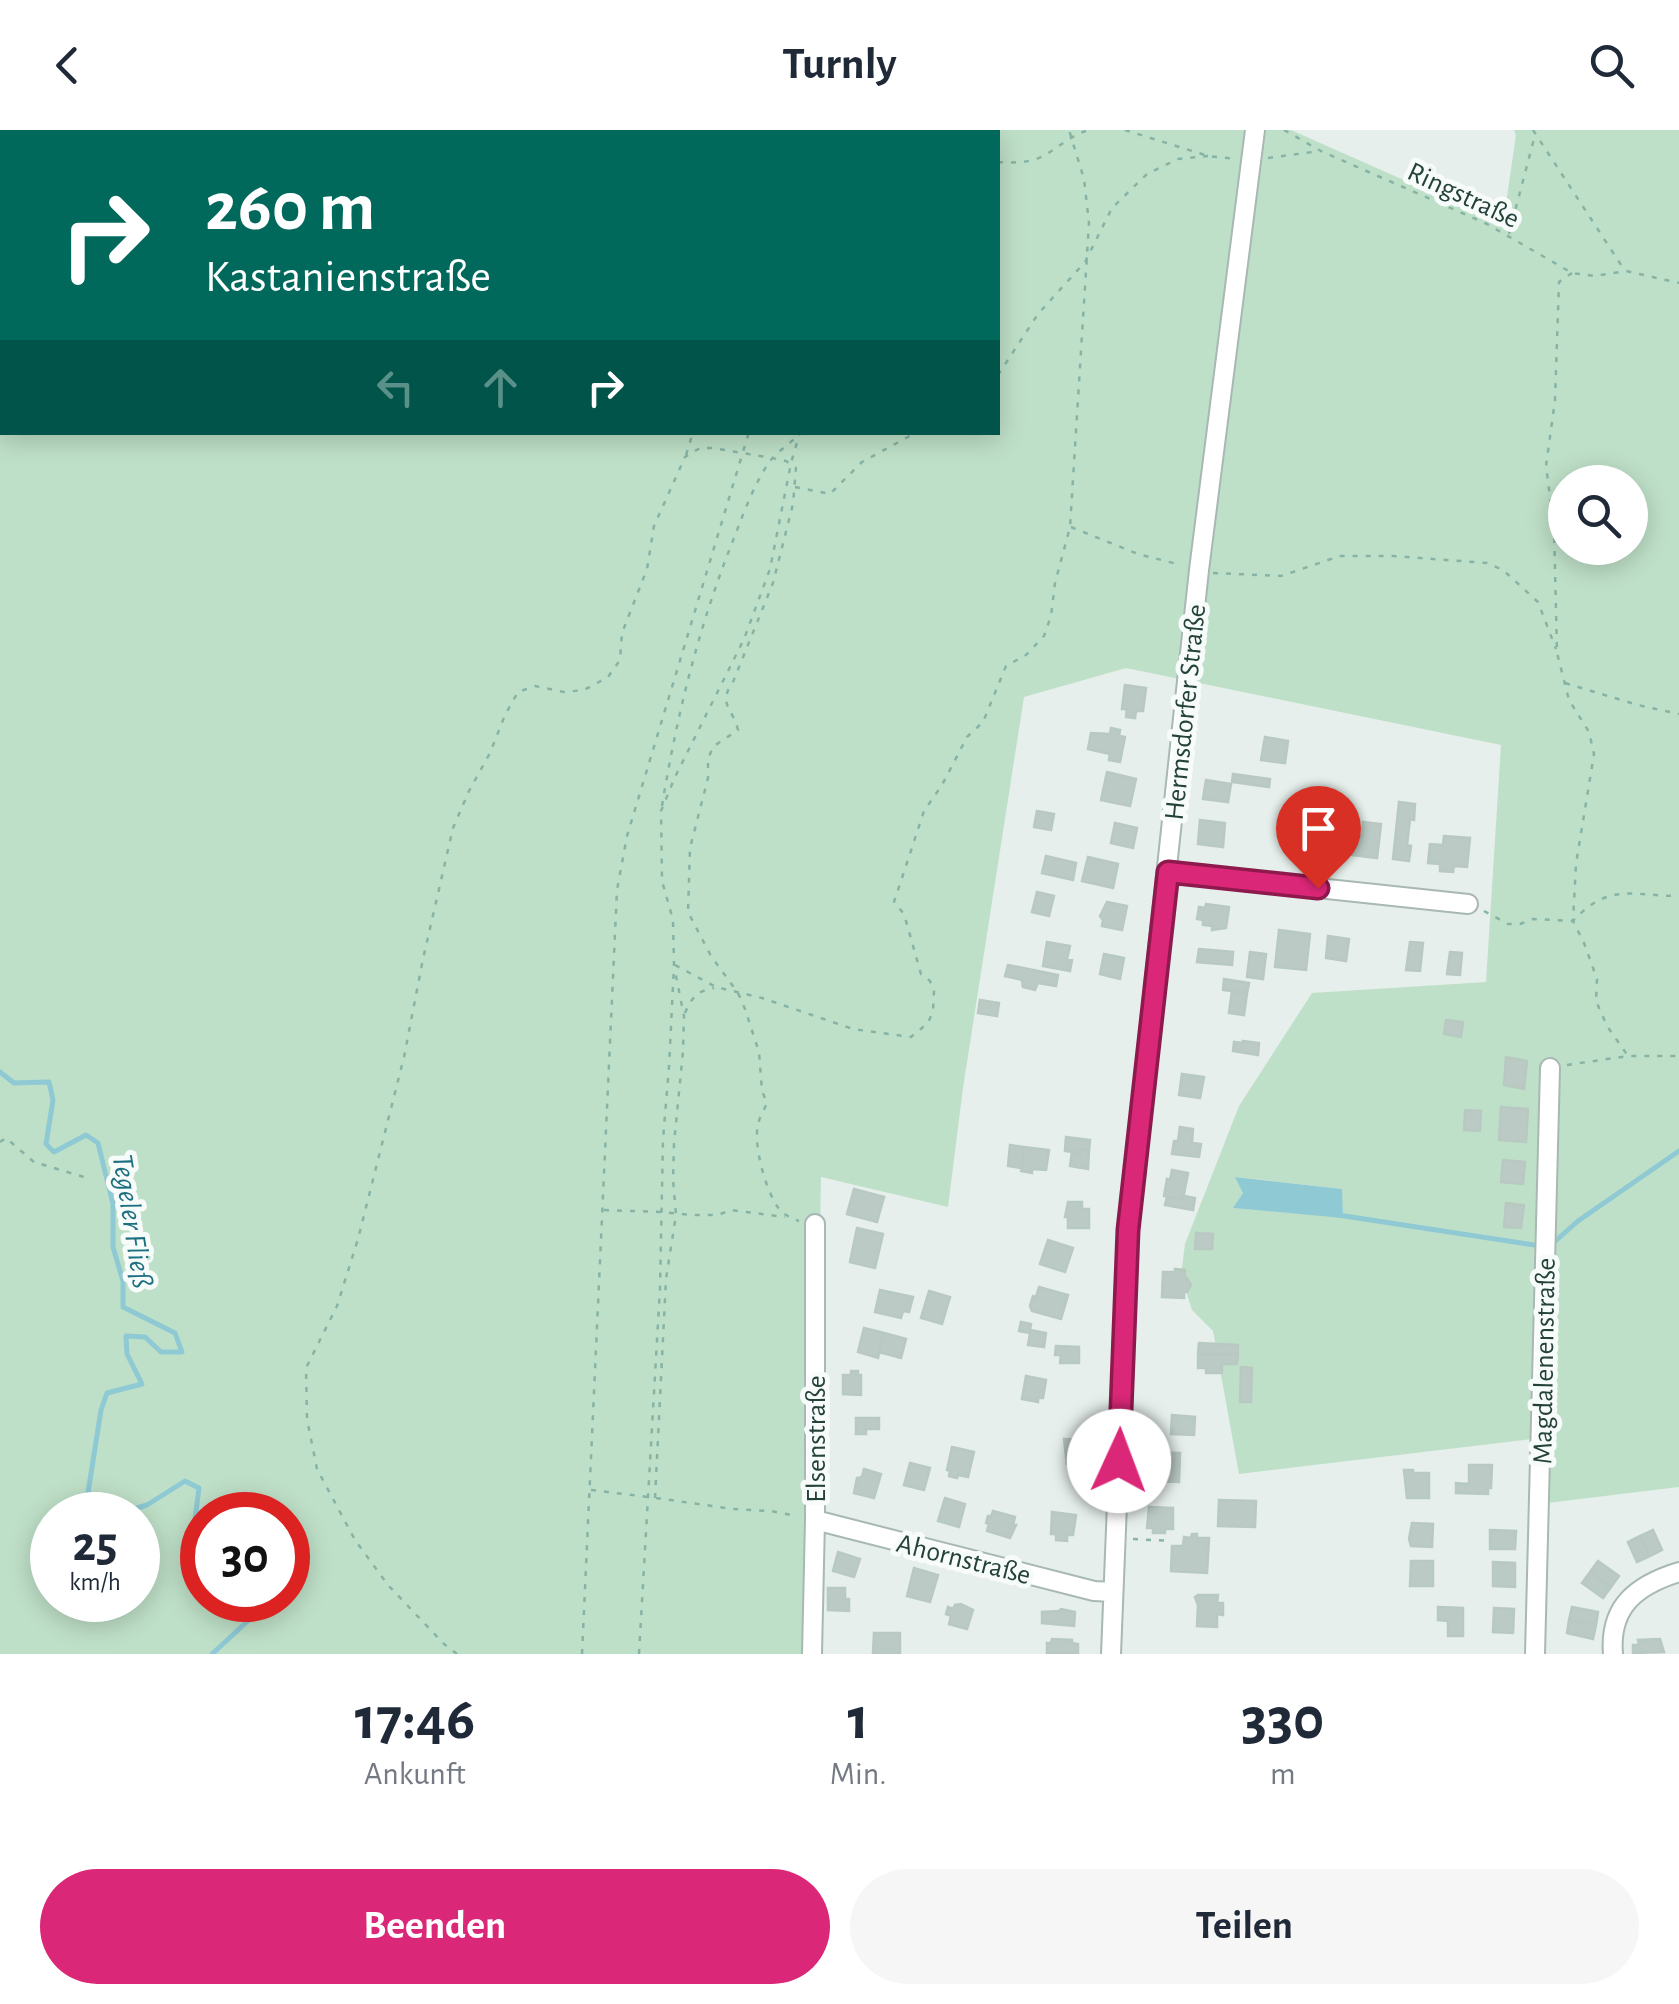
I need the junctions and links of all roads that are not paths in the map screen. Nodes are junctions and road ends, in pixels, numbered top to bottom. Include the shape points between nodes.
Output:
1 (1255, 130) edge
2 (1168, 872) junction
3 (1468, 904) road end
4 (1550, 1068) road end
5 (815, 1224) road end
6 (815, 1520) junction
7 (1679, 1572) edge
8 (1113, 1592) junction
9 (812, 1654) edge
10 (1112, 1654) edge
11 (1535, 1654) edge
12 (1614, 1654) edge

1 - 2 street, Hermsdorfer Straße
2 - 3 street
2 - 8 street, Hermsdorfer Straße via 1128,1230
4 - 11 street, Magdalenenstraße
5 - 6 street, Elsenstraße
6 - 8 street, Ahornstraße
6 - 9 street, Elsenstraße
7 - 12 street via 1651,1581 1626,1602 1612,1637
8 - 10 street, Hermsdorfer Straße

